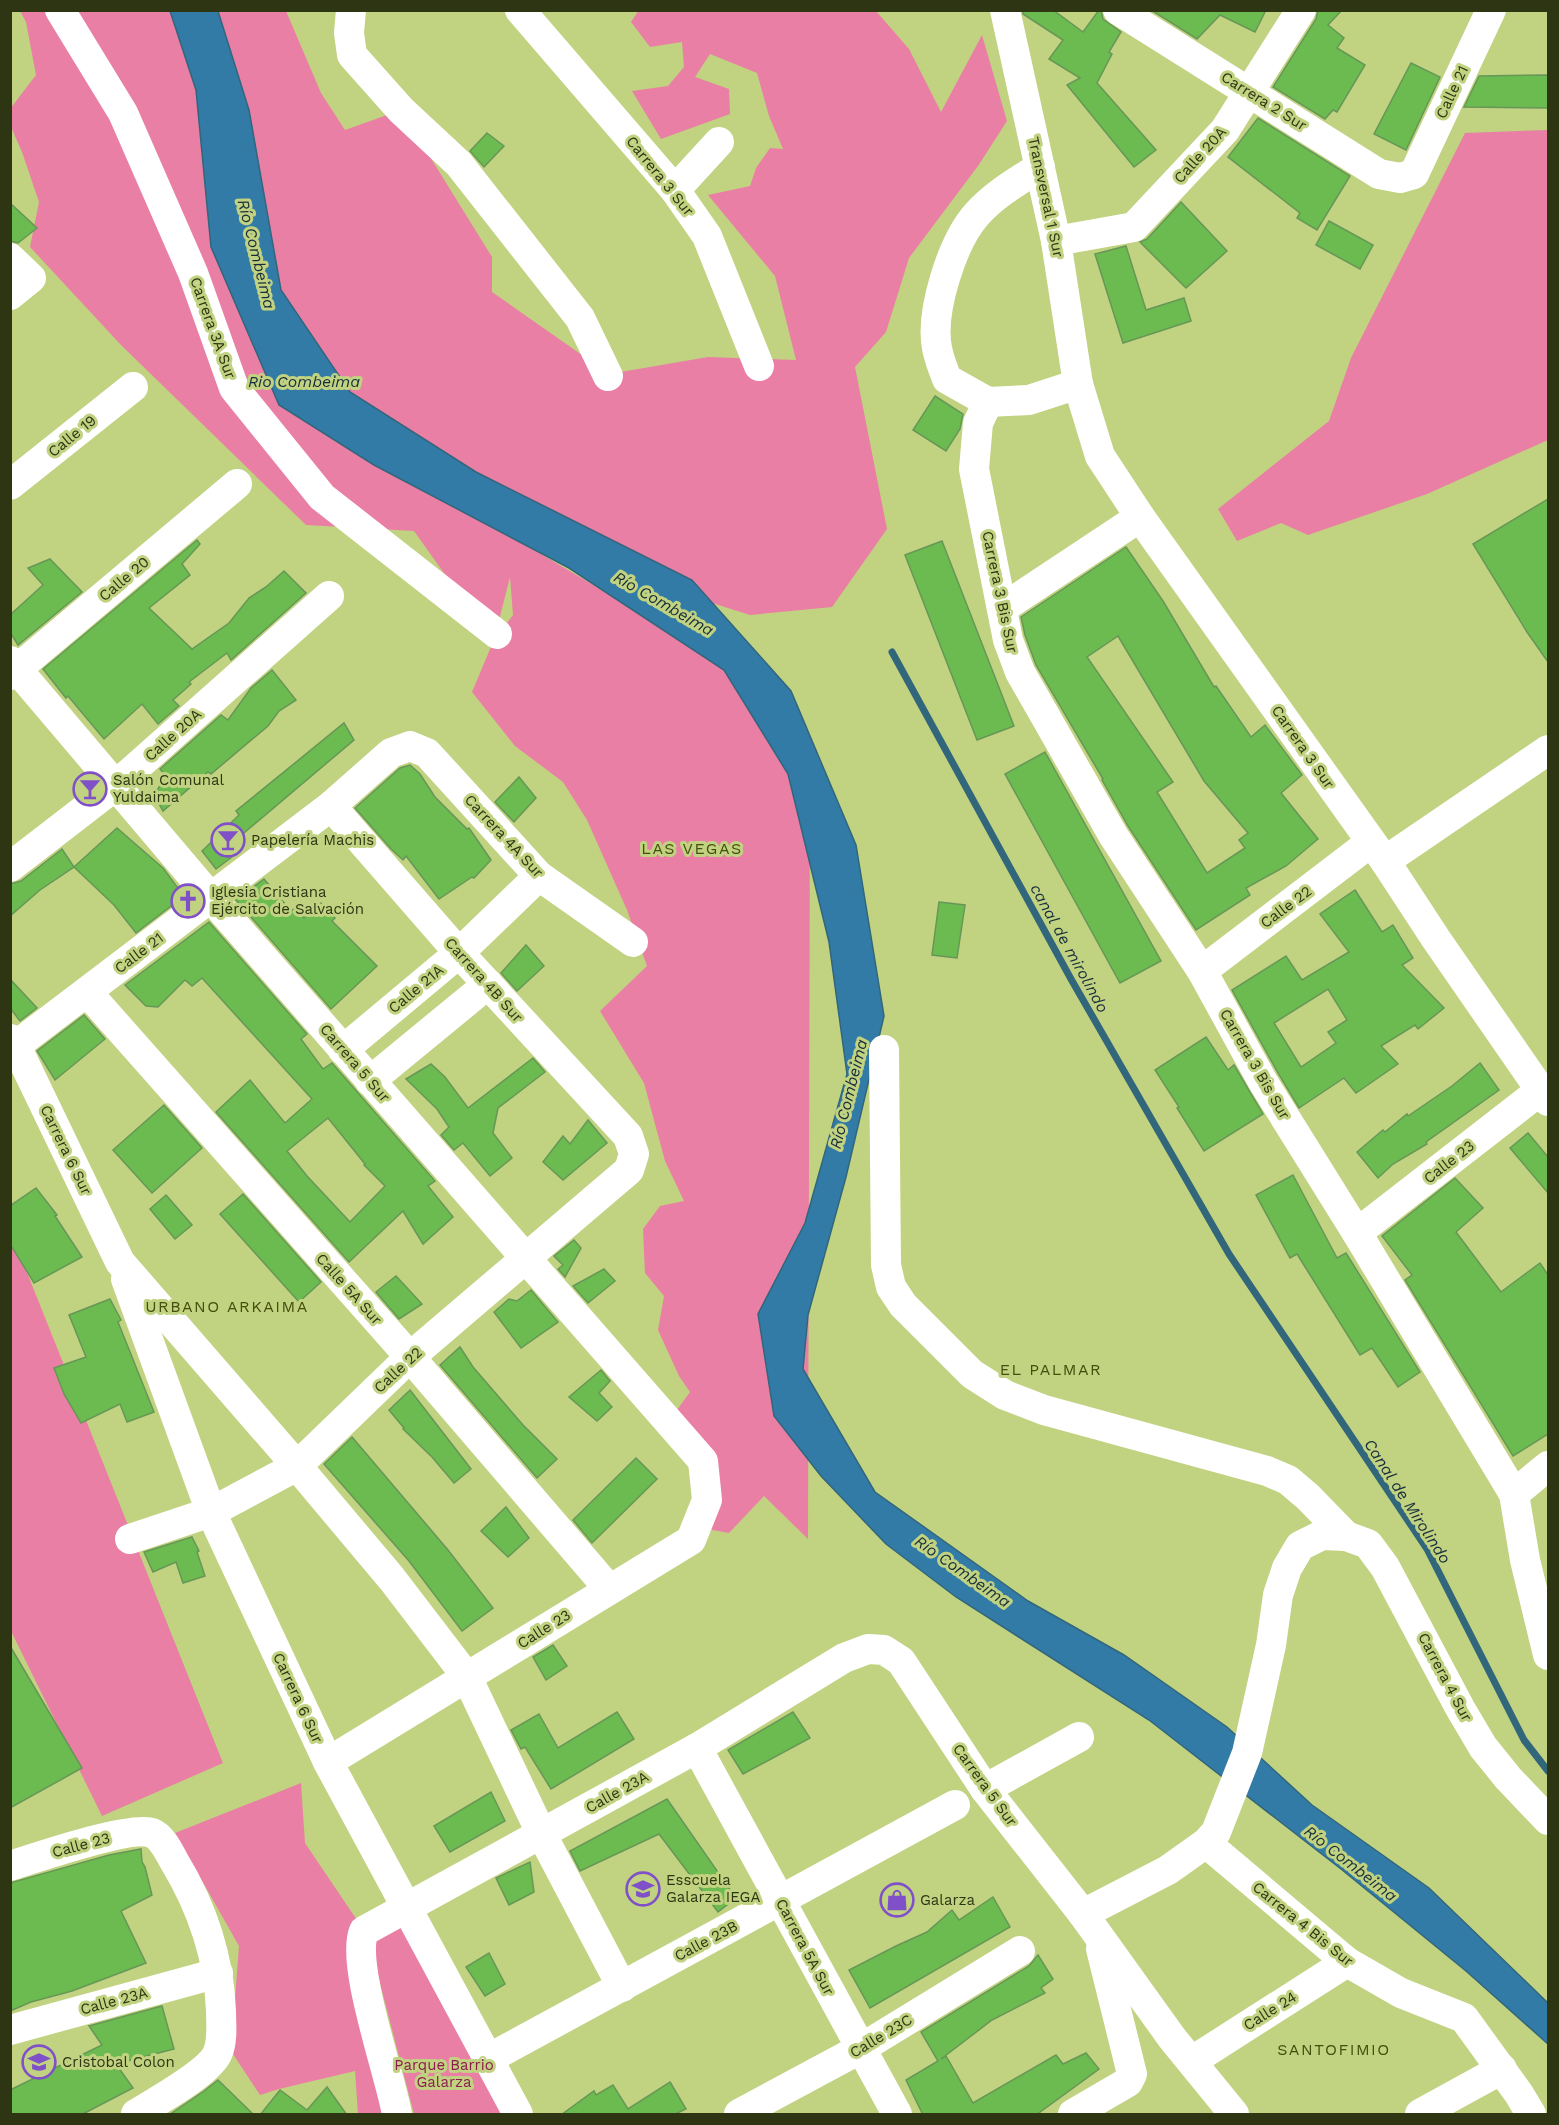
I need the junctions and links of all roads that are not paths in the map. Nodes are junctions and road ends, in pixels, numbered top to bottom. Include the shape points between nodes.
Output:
1 (60, 10) edge
2 (351, 10) edge
3 (520, 10) edge
4 (1005, 10) edge
5 (1118, 10) edge
6 (1301, 10) edge
7 (1491, 10) edge
8 (1250, 92) junction
9 (719, 142) dead end
10 (1040, 167) junction
11 (1414, 174) joint
12 (675, 190) junction
13 (1056, 241) junction
14 (759, 366) dead end
15 (608, 376) dead end
16 (1078, 384) junction
17 (133, 387) dead end
18 (988, 402) junction
19 (237, 483) dead end
20 (10, 485) edge
21 (1140, 517) junction
22 (329, 596) dead end
23 (1003, 608) junction
24 (497, 634) dead end
25 (13, 668) edge
26 (410, 746) joint
27 (1548, 750) edge
28 (115, 786) junction
29 (331, 806) junction
30 (1378, 852) junction
31 (10, 867) edge
32 (539, 876) junction
33 (211, 898) junction
34 (633, 942) dead end
35 (459, 954) junction
36 (1202, 971) junction
37 (488, 984) junction
38 (87, 992) junction
39 (12, 1045) edge
40 (343, 1050) junction
41 (884, 1050) dead end
42 (370, 1081) junction
43 (1545, 1095) edge
44 (634, 1154) joint
45 (1357, 1233) junction
46 (526, 1257) junction
47 (120, 1262) junction
48 (410, 1357) junction
49 (703, 1461) joint
50 (297, 1466) junction
51 (1548, 1466) edge
52 (1514, 1494) junction
53 (211, 1512) junction
54 (1346, 1536) junction
55 (130, 1539) dead end
56 (609, 1589) junction
57 (867, 1649) joint
58 (1548, 1655) edge
59 (467, 1677) junction
60 (1079, 1737) dead end
61 (697, 1748) junction
62 (328, 1762) junction
63 (985, 1789) junction
64 (955, 1805) dead end
65 (1548, 1820) edge
66 (541, 1833) junction
67 (1211, 1837) junction
68 (10, 1866) edge
69 (780, 1901) junction
70 (407, 1907) junction
71 (1090, 1924) junction
72 (1020, 1951) dead end
73 (1347, 1962) junction
74 (218, 1973) junction
75 (622, 1987) junction
76 (10, 2030) edge
77 (860, 2049) junction
78 (488, 2059) junction
79 (1192, 2061) junction
80 (1502, 2069) junction
81 (136, 2115) edge
82 (396, 2115) edge
83 (518, 2115) edge
84 (739, 2115) edge
85 (897, 2115) edge
86 (1073, 2115) edge
87 (1234, 2115) edge
88 (1420, 2115) edge
89 (1531, 2115) edge

1 - 24 street, Carrera 3A Sur via 123,113 193,273 234,388 322,496
2 - 15 street via 352,55 401,110 459,164 580,318
3 - 12 street, Carrera 3 Sur
4 - 10 street, Transversal 1 Sur
5 - 8 street, Carrera 2 Sur
6 - 8 street, Calle 20A
7 - 11 street, Calle 21
8 - 11 street, Carrera 2 Sur via 1379,174 1400,178
8 - 13 street, Calle 20A via 1225,130 1134,228
9 - 12 street
10 - 13 street, Transversal 1 Sur
10 - 18 street via 1004,189 976,215 952,256 937,310 937,348 947,379
12 - 14 street, Carrera 3 Sur via 706,236
13 - 16 street, Transversal 1 Sur
16 - 18 street via 1029,400
16 - 21 street, Carrera 3 Sur via 1100,456
17 - 20 street, Calle 19
18 - 23 street, Carrera 3 Bis Sur via 978,423 974,469
19 - 25 street, Calle 20
21 - 23 street
21 - 30 street, Carrera 3 Sur
22 - 28 street, Calle 20A
23 - 36 street, Carrera 3 Bis Sur via 1008,640 1020,672 1113,835
25 - 28 street, Carrera 5 Sur
26 - 29 street, Calle 21 via 391,753
26 - 32 street, Carrera 4A Sur via 427,753
27 - 30 street, Calle 22
28 - 31 street, Calle 20A
28 - 33 street, Carrera 5 Sur
29 - 33 street, Calle 21
29 - 35 street, Carrera 4B Sur
30 - 36 street, Calle 22
30 - 43 street, Carrera 3 Sur
32 - 34 street, Carrera 4A Sur
32 - 35 street, Calle 21A
33 - 38 street, Calle 21
33 - 40 street, Carrera 5 Sur
35 - 37 street, Carrera 4B Sur
35 - 40 street, Calle 21A
36 - 45 street, Carrera 3 Bis Sur via 1263,1082
37 - 42 street
37 - 44 street, Carrera 4B Sur via 628,1136
38 - 39 street, Calle 21
38 - 48 street, Calle 5A Sur
39 - 47 street, Carrera 6 Sur
40 - 42 street, Carrera 5 Sur
41 - 54 street via 886,1265 891,1287 903,1305 972,1374 1005,1395 1044,1410 1267,1471 1302,1491
42 - 46 street, Carrera 5 Sur
43 - 45 street, Calle 23
44 - 46 street, Calle 22 via 629,1170
45 - 52 street, Carrera 3 Bis Sur
46 - 48 street, Calle 22
46 - 49 street, Carrera 5 Sur
47 - 50 street, Carrera 6 Sur
47 - 53 street, Carrera 6 Sur
48 - 50 street, Calle 22
48 - 56 street, Calle 5A Sur
49 - 56 street, Calle 23 via 707,1500 691,1540
50 - 53 street, Calle 22
50 - 59 street, Carrera 6 Sur via 392,1579
51 - 52 street
52 - 58 street, Carrera 3 Bis Sur
53 - 55 street, Calle 22
53 - 62 street, Carrera 6 Sur
54 - 65 street, Carrera 4 Sur via 1368,1544 1385,1567 1483,1747
54 - 67 street via 1322,1535 1300,1546 1287,1568 1278,1595 1247,1753
56 - 59 street, Calle 23
57 - 61 street, Calle 23A via 844,1658
57 - 63 street, Carrera 5 Sur via 884,1650 901,1661
59 - 62 street, Calle 23
59 - 66 street, Carrera 6 Sur
60 - 63 street
61 - 66 street, Calle 23A
61 - 69 street, Carrera 5A Sur
62 - 70 street, Carrera 6 Sur
63 - 71 street, Carrera 5 Sur
64 - 69 street, Calle 23B
66 - 70 street, Calle 23A
66 - 75 street, Carrera 6 Sur
67 - 71 street
67 - 73 street, Carrera 4 Bis Sur
68 - 74 street, Calle 23 via 120,1834 153,1833 187,1882 211,1939
69 - 75 street, Calle 23B
69 - 77 street, Carrera 5A Sur
70 - 78 street, Carrera 6 Sur
70 - 82 street, Calle 23A via 364,1930 360,1938 365,1983
71 - 79 street, Carrera 5 Sur
71 - 86 street, Carrera 5 Sur via 1132,2074 1128,2082
72 - 77 street, Calle 23C
73 - 79 street, Calle 24
73 - 80 street, Carrera 4 Bis Sur via 1401,1993 1464,2018
74 - 76 street, Calle 23A
74 - 81 street via 222,2032 218,2053 208,2067
75 - 78 street, Calle 23B
77 - 84 street, Calle 23C
77 - 85 street, Carrera 5A Sur
78 - 83 street, Carrera 6 Sur
79 - 87 street, Carrera 5 Sur
80 - 88 street
80 - 89 street, Carrera 4 Bis Sur

